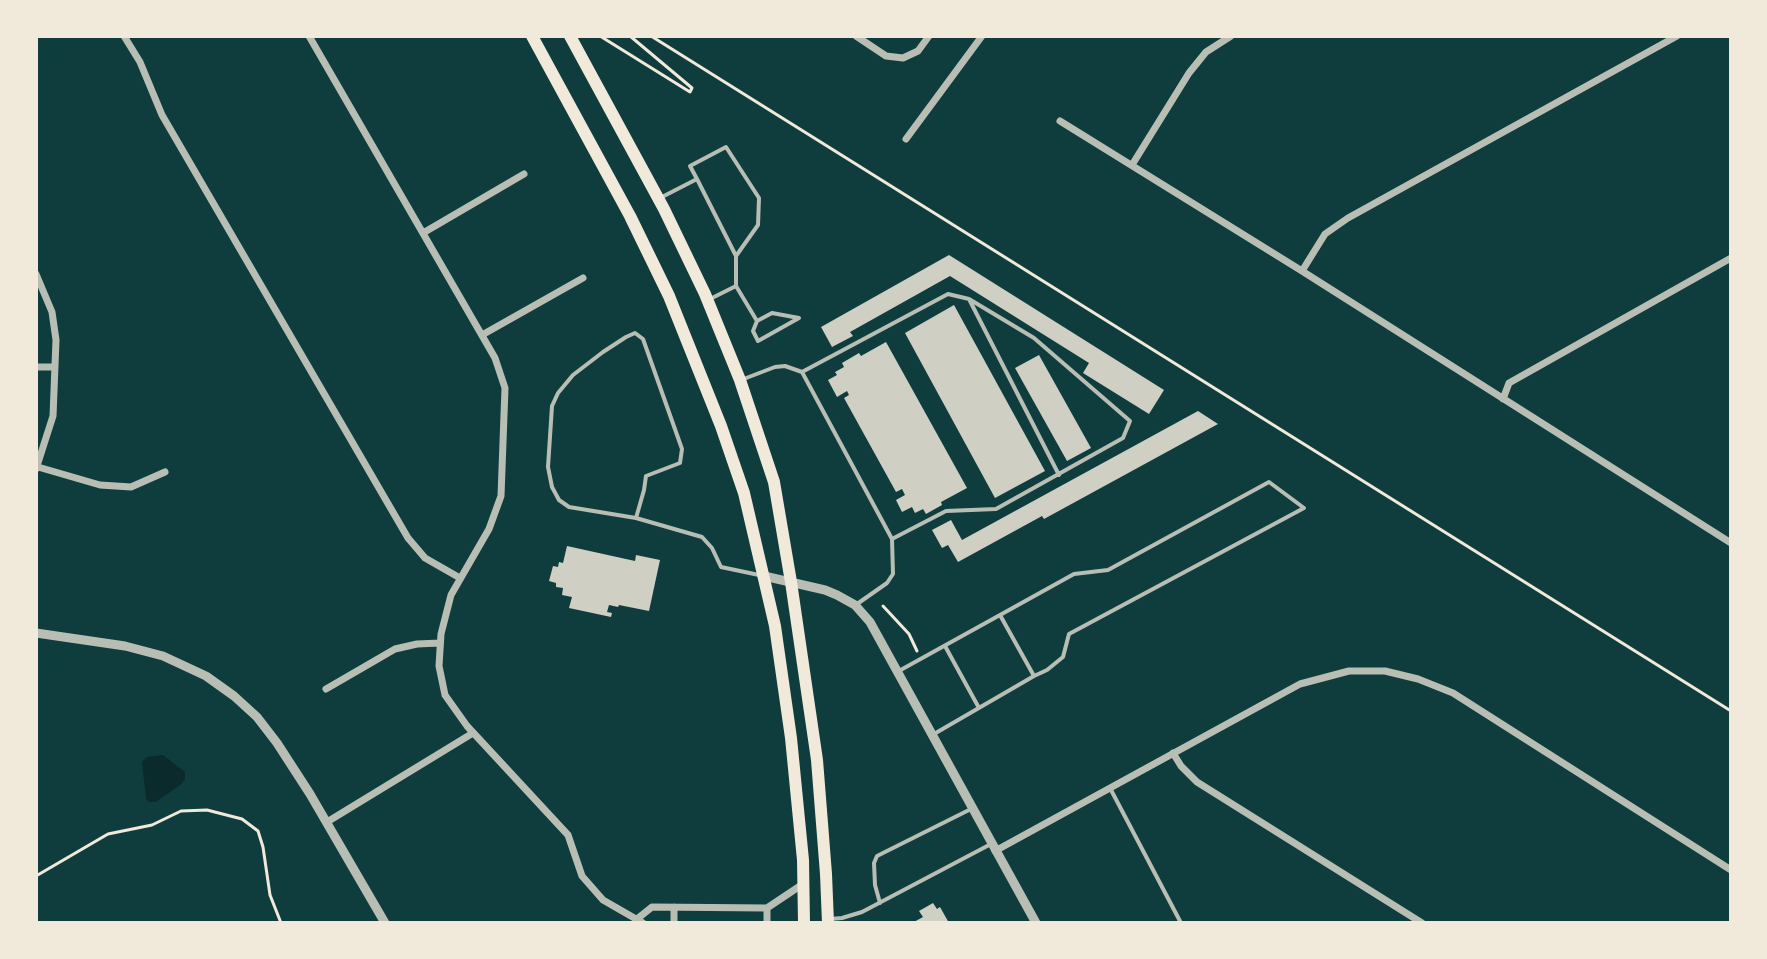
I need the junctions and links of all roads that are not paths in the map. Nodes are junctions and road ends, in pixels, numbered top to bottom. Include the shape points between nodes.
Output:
1 (124, 36) edge
2 (309, 36) edge
3 (532, 36) edge
4 (570, 36) edge
5 (856, 36) edge
6 (929, 36) edge
7 (982, 36) edge
8 (1231, 36) edge
9 (1677, 36) edge
10 (1060, 121) dead end
11 (906, 139) dead end
12 (1132, 165) junction
13 (524, 174) dead end
14 (697, 179) junction
15 (659, 199) junction
16 (423, 233) junction
17 (736, 256) junction
18 (1731, 258) edge
19 (1302, 271) junction
20 (36, 274) edge
21 (583, 278) dead end
22 (736, 286) junction
23 (969, 299) junction
24 (708, 300) junction
25 (757, 321) junction
26 (482, 335) junction
27 (36, 367) edge
28 (54, 367) junction
29 (802, 372) junction
30 (740, 380) junction
31 (1503, 399) junction
32 (37, 468) edge
33 (165, 472) dead end
34 (1059, 475) junction
35 (636, 518) junction
36 (892, 539) junction
37 (1731, 543) edge
38 (764, 576) junction
39 (460, 578) junction
40 (791, 582) junction
41 (855, 605) junction
42 (1000, 615) junction
43 (36, 633) edge
44 (440, 643) junction
45 (945, 646) junction
46 (897, 672) junction
47 (1034, 676) junction
48 (326, 689) dead end
49 (979, 708) junction
50 (473, 733) junction
51 (932, 735) junction
52 (1173, 753) junction
53 (1110, 788) junction
54 (972, 809) junction
55 (327, 822) junction
56 (993, 848) junction
57 (1731, 870) edge
58 (803, 884) junction
59 (880, 903) junction
60 (674, 907) junction
61 (767, 908) junction
62 (640, 921) edge
63 (828, 921) edge
64 (385, 923) edge
65 (674, 923) edge
66 (767, 923) edge
67 (804, 923) edge
68 (1036, 923) edge
69 (1181, 923) edge
70 (1422, 923) edge

1 - 39 street via 162,115 408,538 425,558
2 - 16 street
3 - 38 main road via 669,296 744,493
4 - 15 main road
5 - 6 street via 886,56 903,58 918,51
7 - 11 street
8 - 12 street via 1206,52 1189,73
9 - 19 street via 1348,218 1325,234
10 - 12 street
12 - 19 street
13 - 16 street
14 - 15 lane
14 - 17 lane
14 - 17 lane via 690,166 726,147 759,198 758,225
15 - 24 main road
16 - 26 street
17 - 22 lane
18 - 31 street via 1509,383
19 - 31 street
20 - 28 street via 52,312
21 - 26 street
22 - 24 lane
22 - 25 lane
23 - 29 lane via 948,294
23 - 34 lane
23 - 34 lane via 1034,338 1130,421 1123,438
24 - 30 main road
25 - 25 lane via 753,331 758,341 799,318 772,313
26 - 39 street via 505,388 501,496 489,529
27 - 28 street
28 - 32 street via 53,416
29 - 30 lane via 775,367
29 - 36 lane
30 - 40 main road via 774,482
31 - 37 street
32 - 33 street via 100,485 131,487
34 - 36 lane via 996,509 946,511
35 - 35 lane via 569,507 552,487 548,467 552,406 558,393 573,375 635,333 643,339 682,449 680,463 646,476
35 - 38 lane via 702,537 721,567
36 - 41 lane via 893,574
38 - 40 street
38 - 58 main road via 791,738
39 - 44 street
40 - 41 street
40 - 63 main road via 817,760
41 - 46 street
42 - 45 lane
42 - 47 lane
42 - 47 lane via 1074,574 1108,570 1269,482 1304,508 1069,634 1063,657
43 - 55 street via 143,650 206,676 257,717
44 - 48 street via 395,649
44 - 50 street via 445,695
45 - 46 lane
45 - 49 lane
46 - 51 street
47 - 49 lane
49 - 51 lane
50 - 55 street
50 - 62 street via 568,835 582,876 603,900
51 - 54 street
52 - 53 street
52 - 57 street via 1300,684 1349,671 1385,671 1453,693
52 - 70 street via 1197,782
53 - 56 street
53 - 69 lane
54 - 56 street
54 - 59 lane via 877,856
55 - 64 street
56 - 59 lane
56 - 68 street
58 - 61 street
58 - 67 main road
59 - 63 lane
60 - 61 street
60 - 62 street via 652,907
60 - 65 street
61 - 66 street

